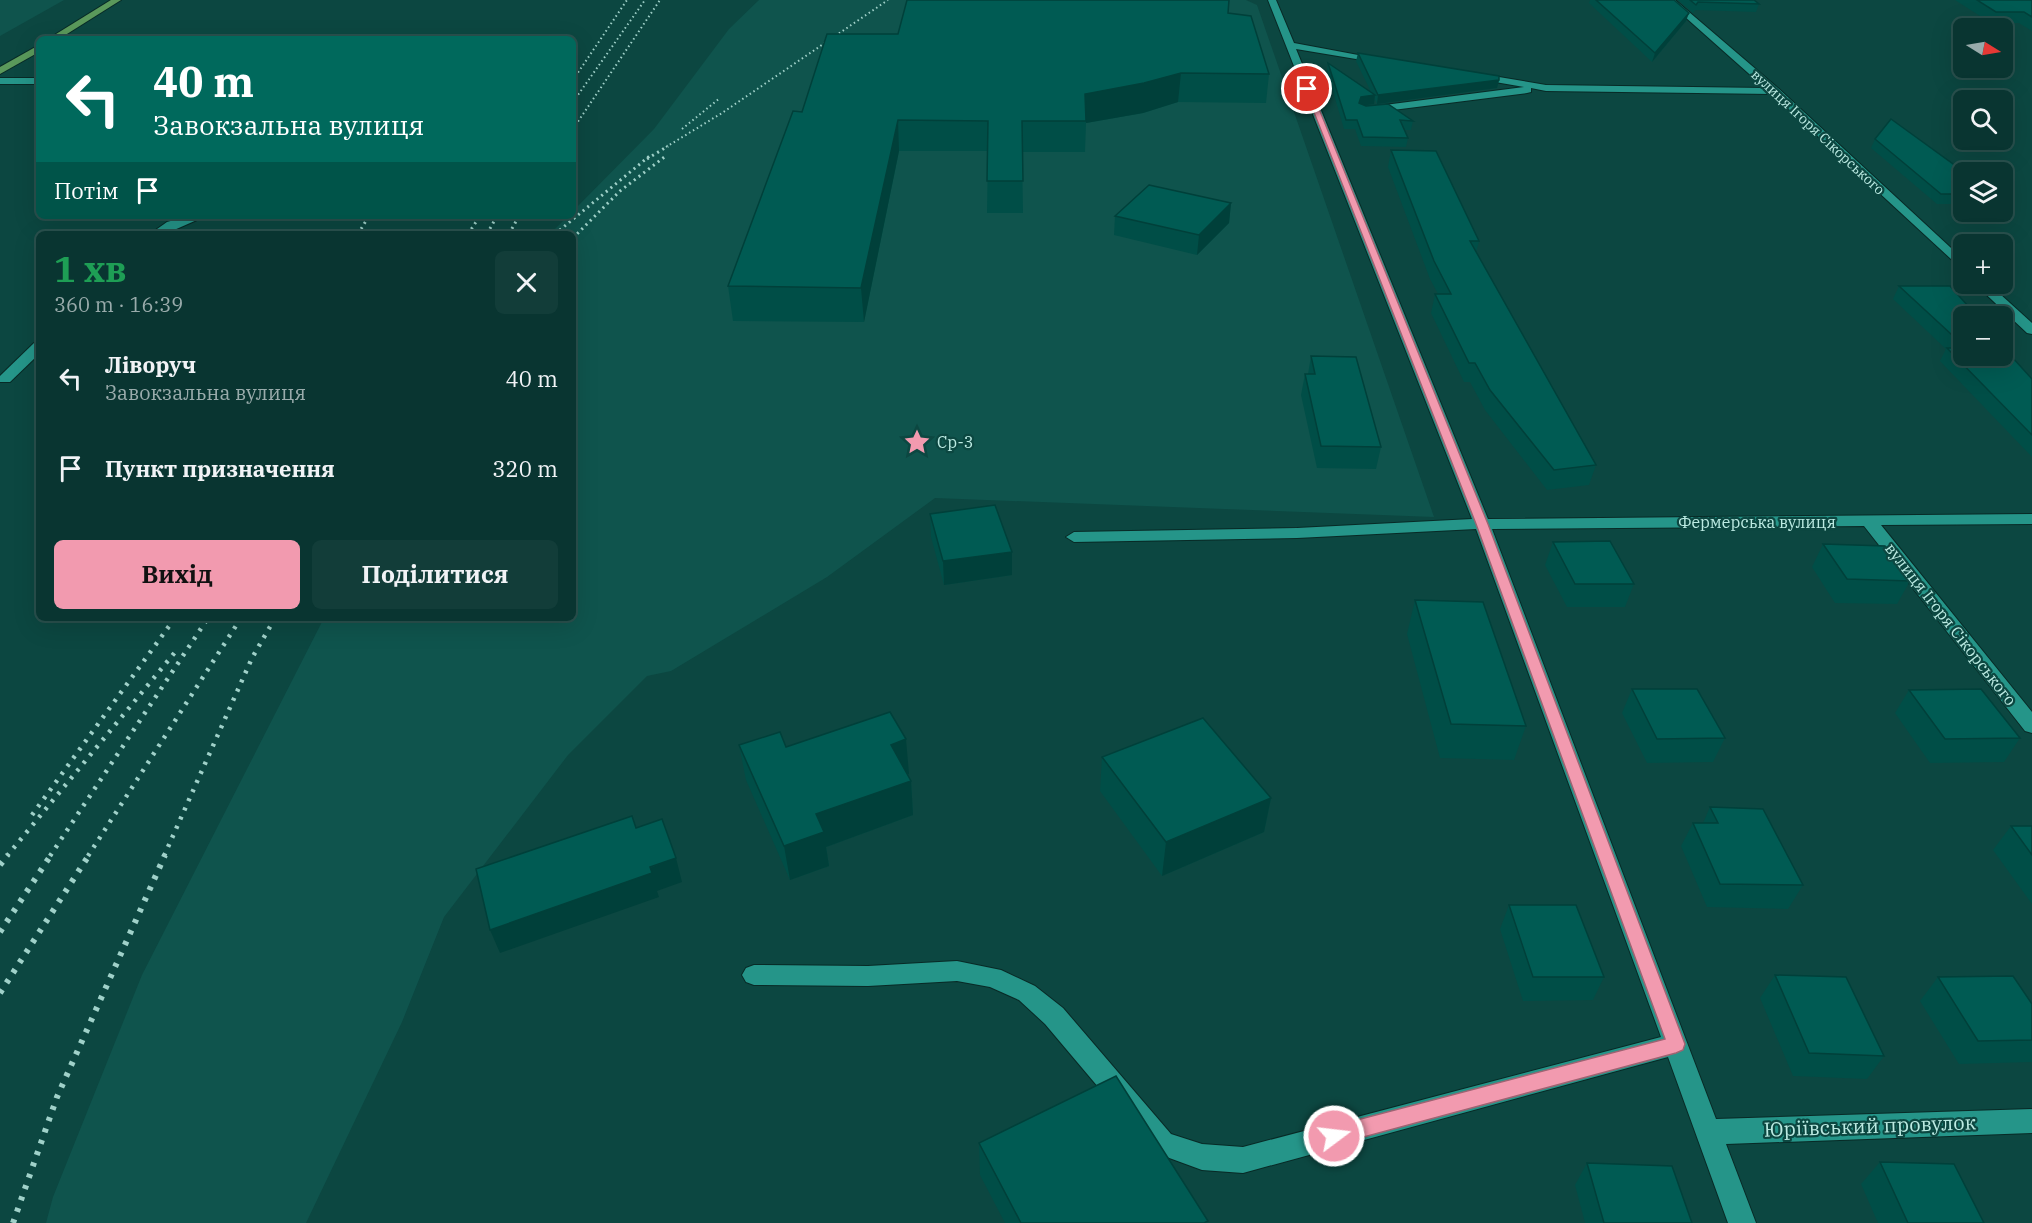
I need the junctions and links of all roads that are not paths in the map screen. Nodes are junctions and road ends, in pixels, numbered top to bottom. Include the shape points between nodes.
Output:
1 (117, 0) edge
2 (1272, 0) edge
3 (1670, 0) edge
4 (58, 36) edge
5 (1290, 45) junction
6 (36, 50) edge
7 (1395, 63) edge
8 (0, 71) edge
9 (1464, 74) edge
10 (0, 81) edge
11 (36, 81) edge
12 (1546, 88) junction
13 (1775, 91) junction
14 (1364, 110) edge
15 (190, 219) edge
16 (161, 231) edge
17 (1953, 257) edge
18 (1993, 294) edge
19 (2032, 330) edge
20 (36, 349) edge
21 (2, 380) edge
22 (2032, 519) edge
23 (1870, 522) junction
24 (1482, 524) junction
25 (1074, 537) dead end
26 (2032, 726) edge
27 (754, 975) dead end
28 (1676, 1044) junction
29 (2032, 1121) edge
30 (1708, 1132) junction
31 (1742, 1223) edge

1 - 4 main road
2 - 5 street
3 - 13 street, вулиця Ігоря Сікорського
5 - 7 street
5 - 24 street
6 - 8 main road
9 - 12 street
10 - 11 street
12 - 13 street
12 - 14 street
13 - 17 street, вулиця Ігоря Сікорського
15 - 16 street
18 - 19 street
20 - 21 street
22 - 23 street, Фермерська вулиця
23 - 24 street, Фермерська вулиця
23 - 26 street, вулиця Ігоря Сікорського
24 - 25 street, Фермерська вулиця
24 - 28 street
27 - 28 street via 868,976 957,971 993,977 1027,993 1054,1016 1162,1143 1202,1157 1243,1160
28 - 30 street
29 - 30 street, Юріївський провулок
30 - 31 street

